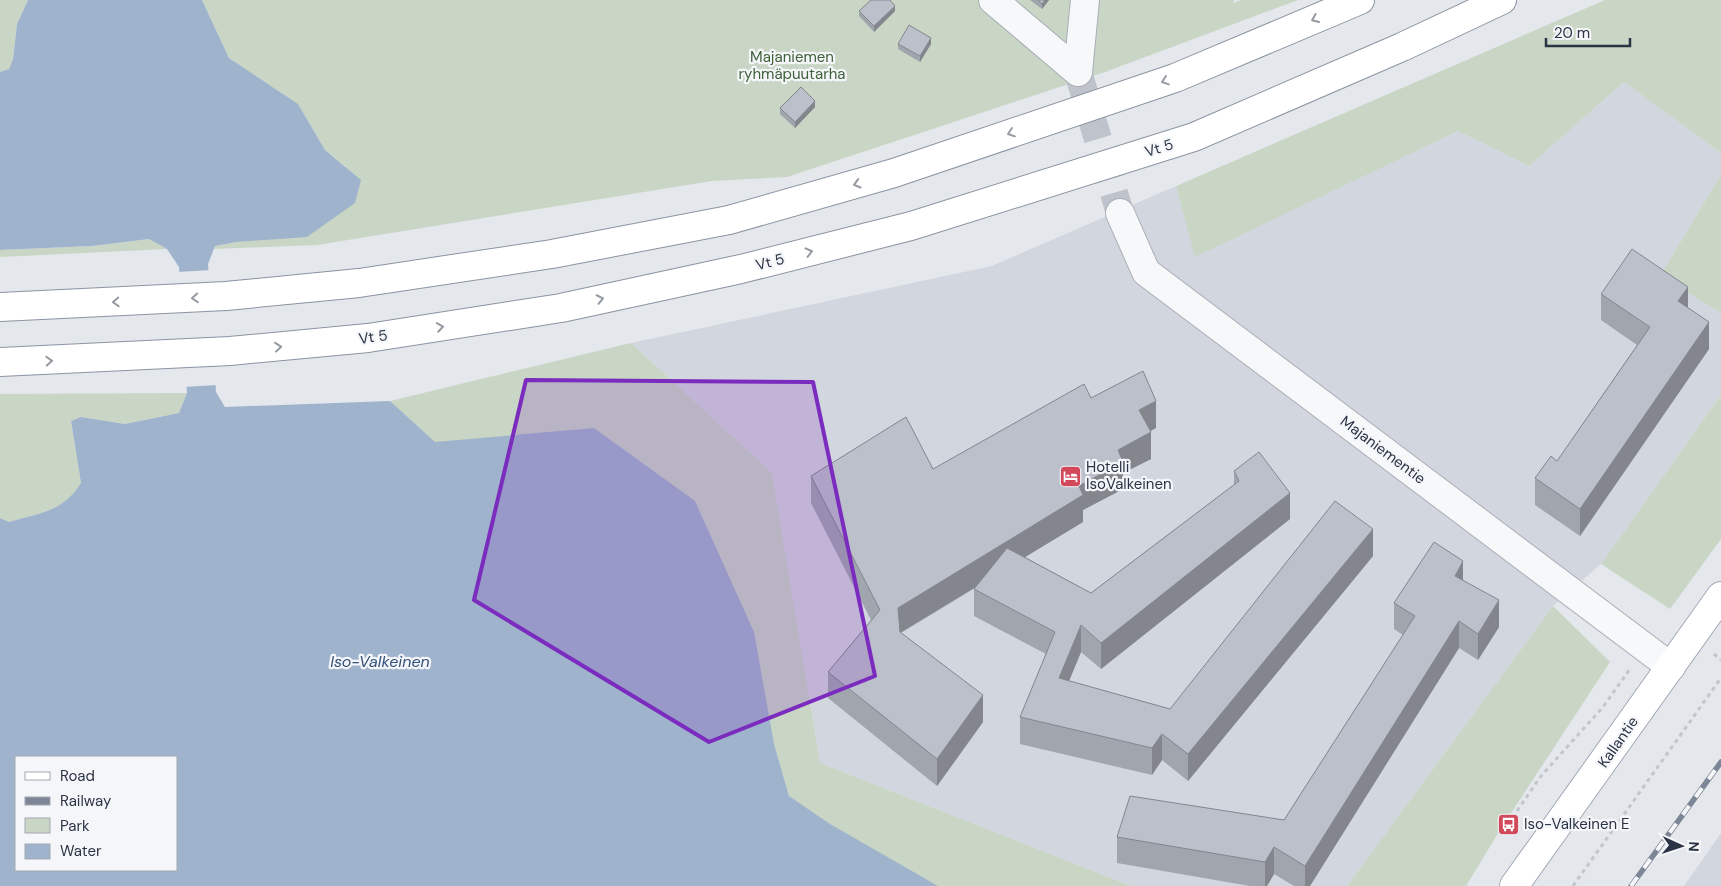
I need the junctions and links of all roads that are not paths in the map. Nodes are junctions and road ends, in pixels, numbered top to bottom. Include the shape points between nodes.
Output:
1 (993, 0) edge
2 (1085, 0) edge
3 (1360, 0) edge
4 (1502, 0) edge
5 (1120, 213) tunnel mouth
6 (0, 307) edge
7 (0, 362) edge
8 (1721, 596) edge
9 (1671, 667) junction
10 (1514, 886) edge

1 - 2 lane via 1078,72
3 -> 6 main road via 1175,78 894,173 729,220 532,257 359,283 226,296
7 -> 4 main road, Vt 5 via 230,351 368,338 561,308 741,269 911,226 1194,137
5 - 9 lane, Majaniementie via 1146,272
8 - 9 main road, Kallantie
9 - 10 main road, Kallantie

